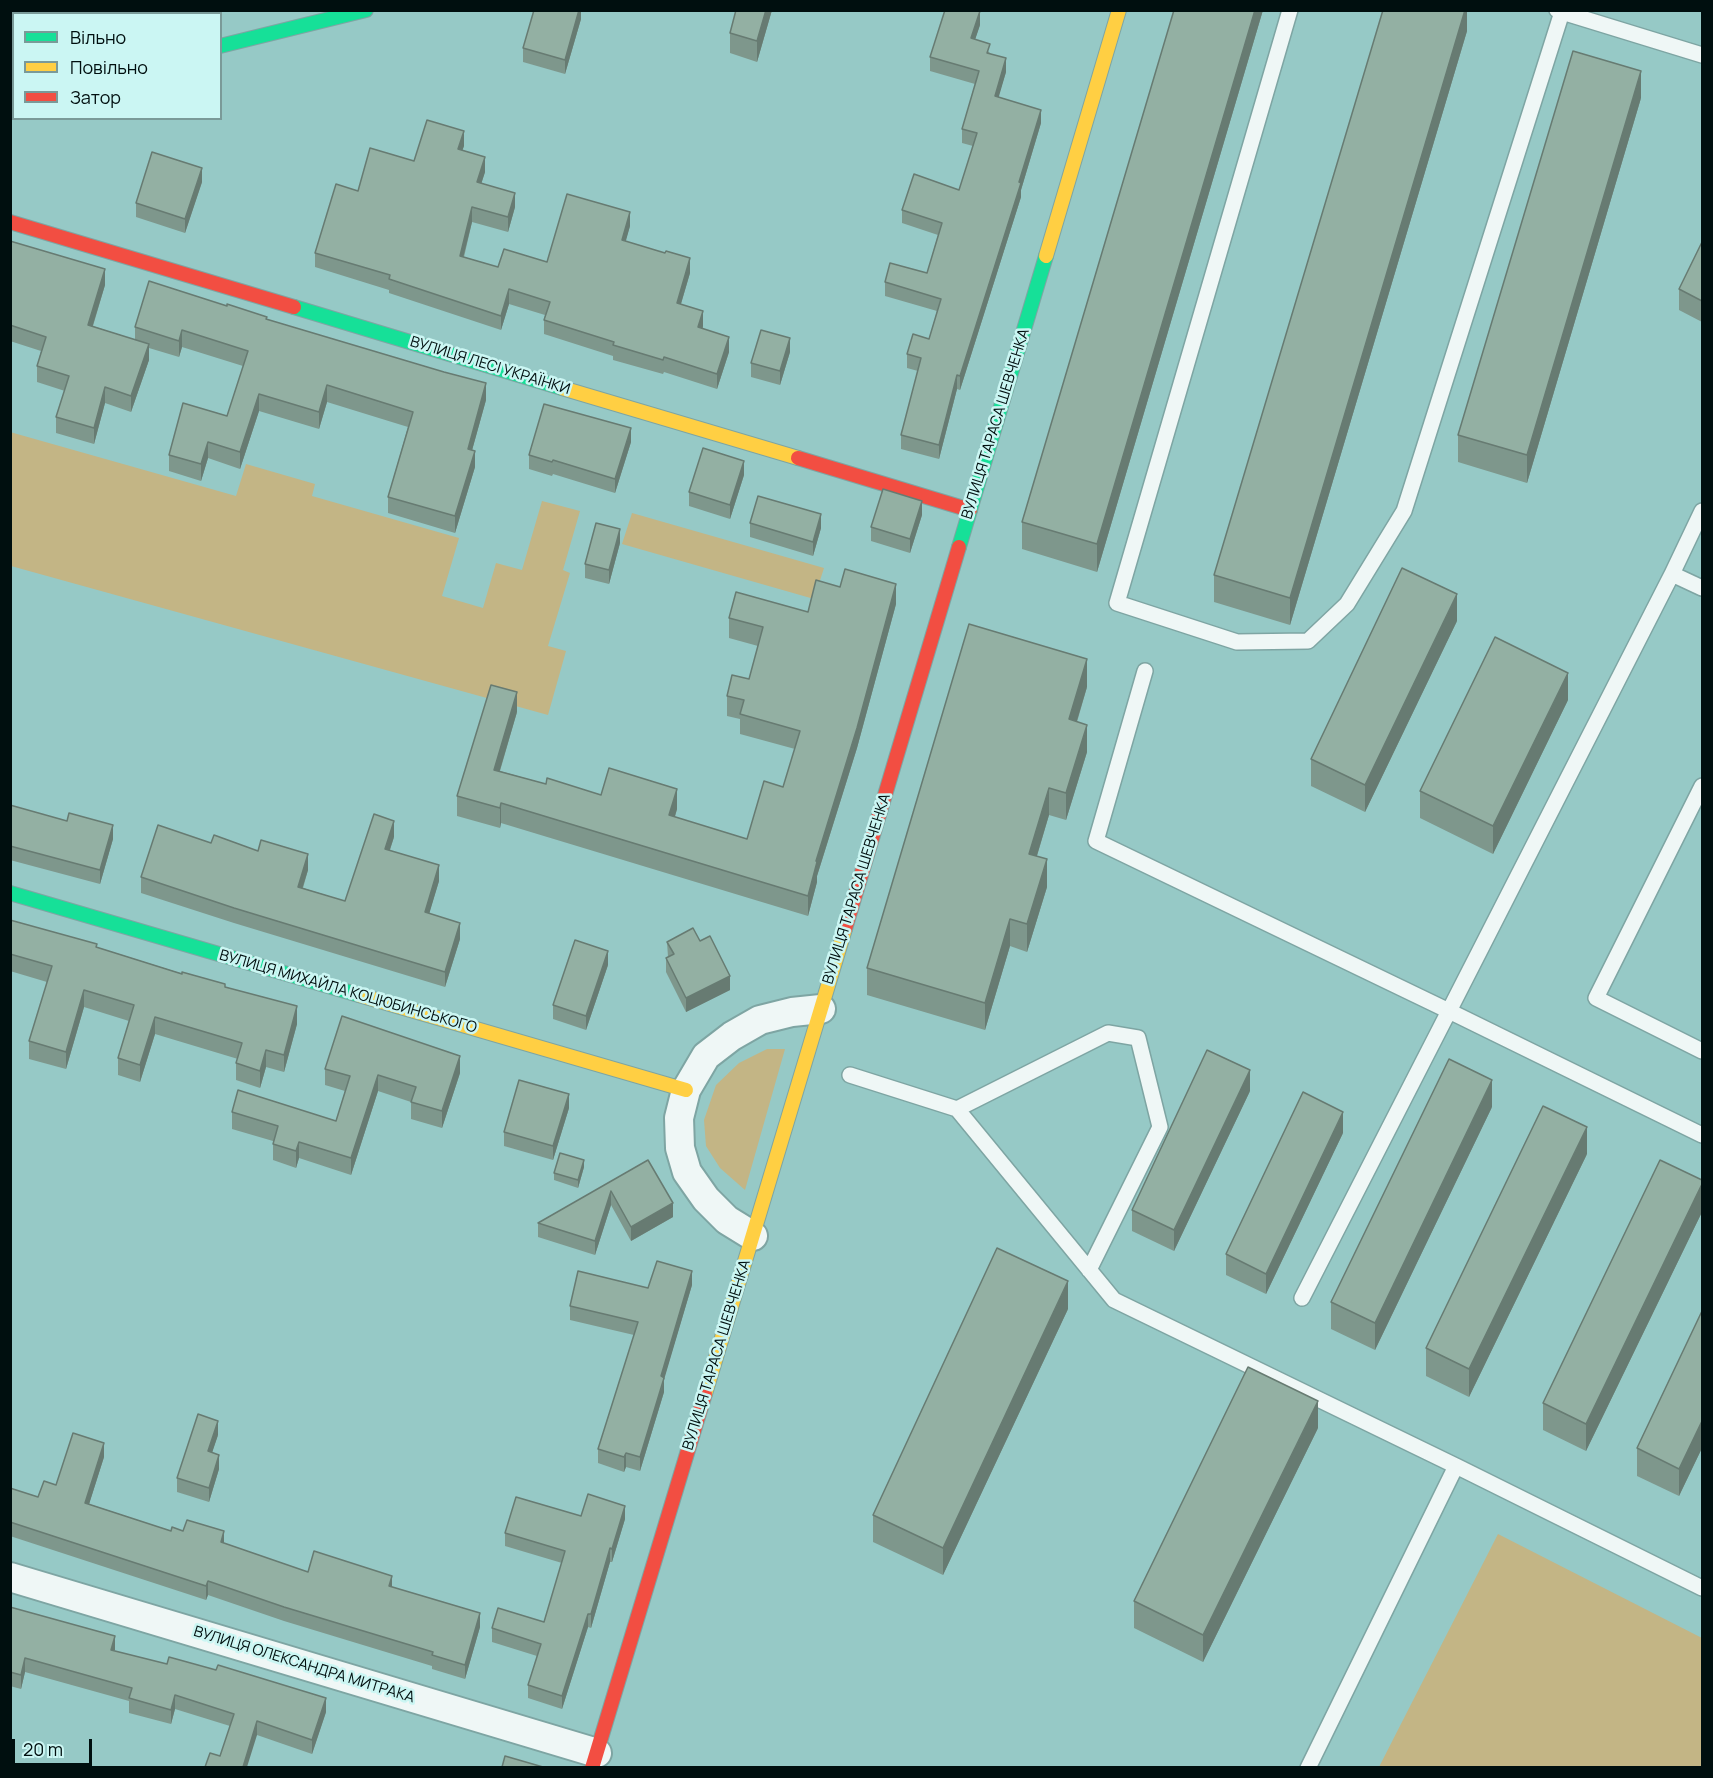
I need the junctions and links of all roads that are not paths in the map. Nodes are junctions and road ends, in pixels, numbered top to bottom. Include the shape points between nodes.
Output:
1 (366, 10) edge
2 (1119, 10) edge
3 (1290, 10) edge
4 (1559, 11) edge
5 (222, 46) edge
6 (1702, 55) edge
7 (10, 222) edge
8 (970, 510) junction
9 (1702, 511) edge
10 (1672, 574) junction
11 (1702, 588) edge
12 (1145, 670) dead end
13 (1702, 786) edge
14 (10, 893) edge
15 (821, 1009) junction
16 (1449, 1011) junction
17 (1702, 1052) edge
18 (850, 1074) dead end
19 (686, 1090) junction
20 (957, 1109) junction
21 (1702, 1134) edge
22 (753, 1236) junction
23 (1089, 1270) junction
24 (1302, 1298) dead end
25 (1456, 1466) junction
26 (10, 1577) edge
27 (1702, 1588) edge
28 (594, 1760) edge
29 (1308, 1767) edge

1 - 5 main road
2 - 8 main road, ВУЛИЦЯ ТАРАСА ШЕВЧЕНКА
3 - 4 lane via 1117,603 1237,642 1308,641 1347,604 1404,511
4 - 6 lane
7 - 8 main road, ВУЛИЦЯ ЛЕСІ УКРАЇНКИ
8 - 15 main road, ВУЛИЦЯ ТАРАСА ШЕВЧЕНКА
9 - 10 lane
10 - 11 lane
10 - 16 lane
12 - 16 lane via 1096,841
13 - 17 lane via 1596,998
14 - 19 main road, ВУЛИЦЯ МИХАЙЛА КОЦЮБИНСЬКОГО
15 - 19 street via 760,1020 732,1036 706,1056
15 - 22 main road, ВУЛИЦЯ ТАРАСА ШЕВЧЕНКА
16 - 21 lane
16 - 24 lane
18 - 20 lane
19 - 22 street via 679,1118 680,1148 687,1172 727,1220
20 - 23 lane
20 - 23 lane via 1108,1033 1138,1038 1160,1128
22 - 28 main road, ВУЛИЦЯ ТАРАСА ШЕВЧЕНКА
23 - 25 lane via 1114,1300
25 - 27 lane
25 - 29 lane
26 - 28 street, ВУЛИЦЯ ОЛЕКСАНДРА МИТРАКА

